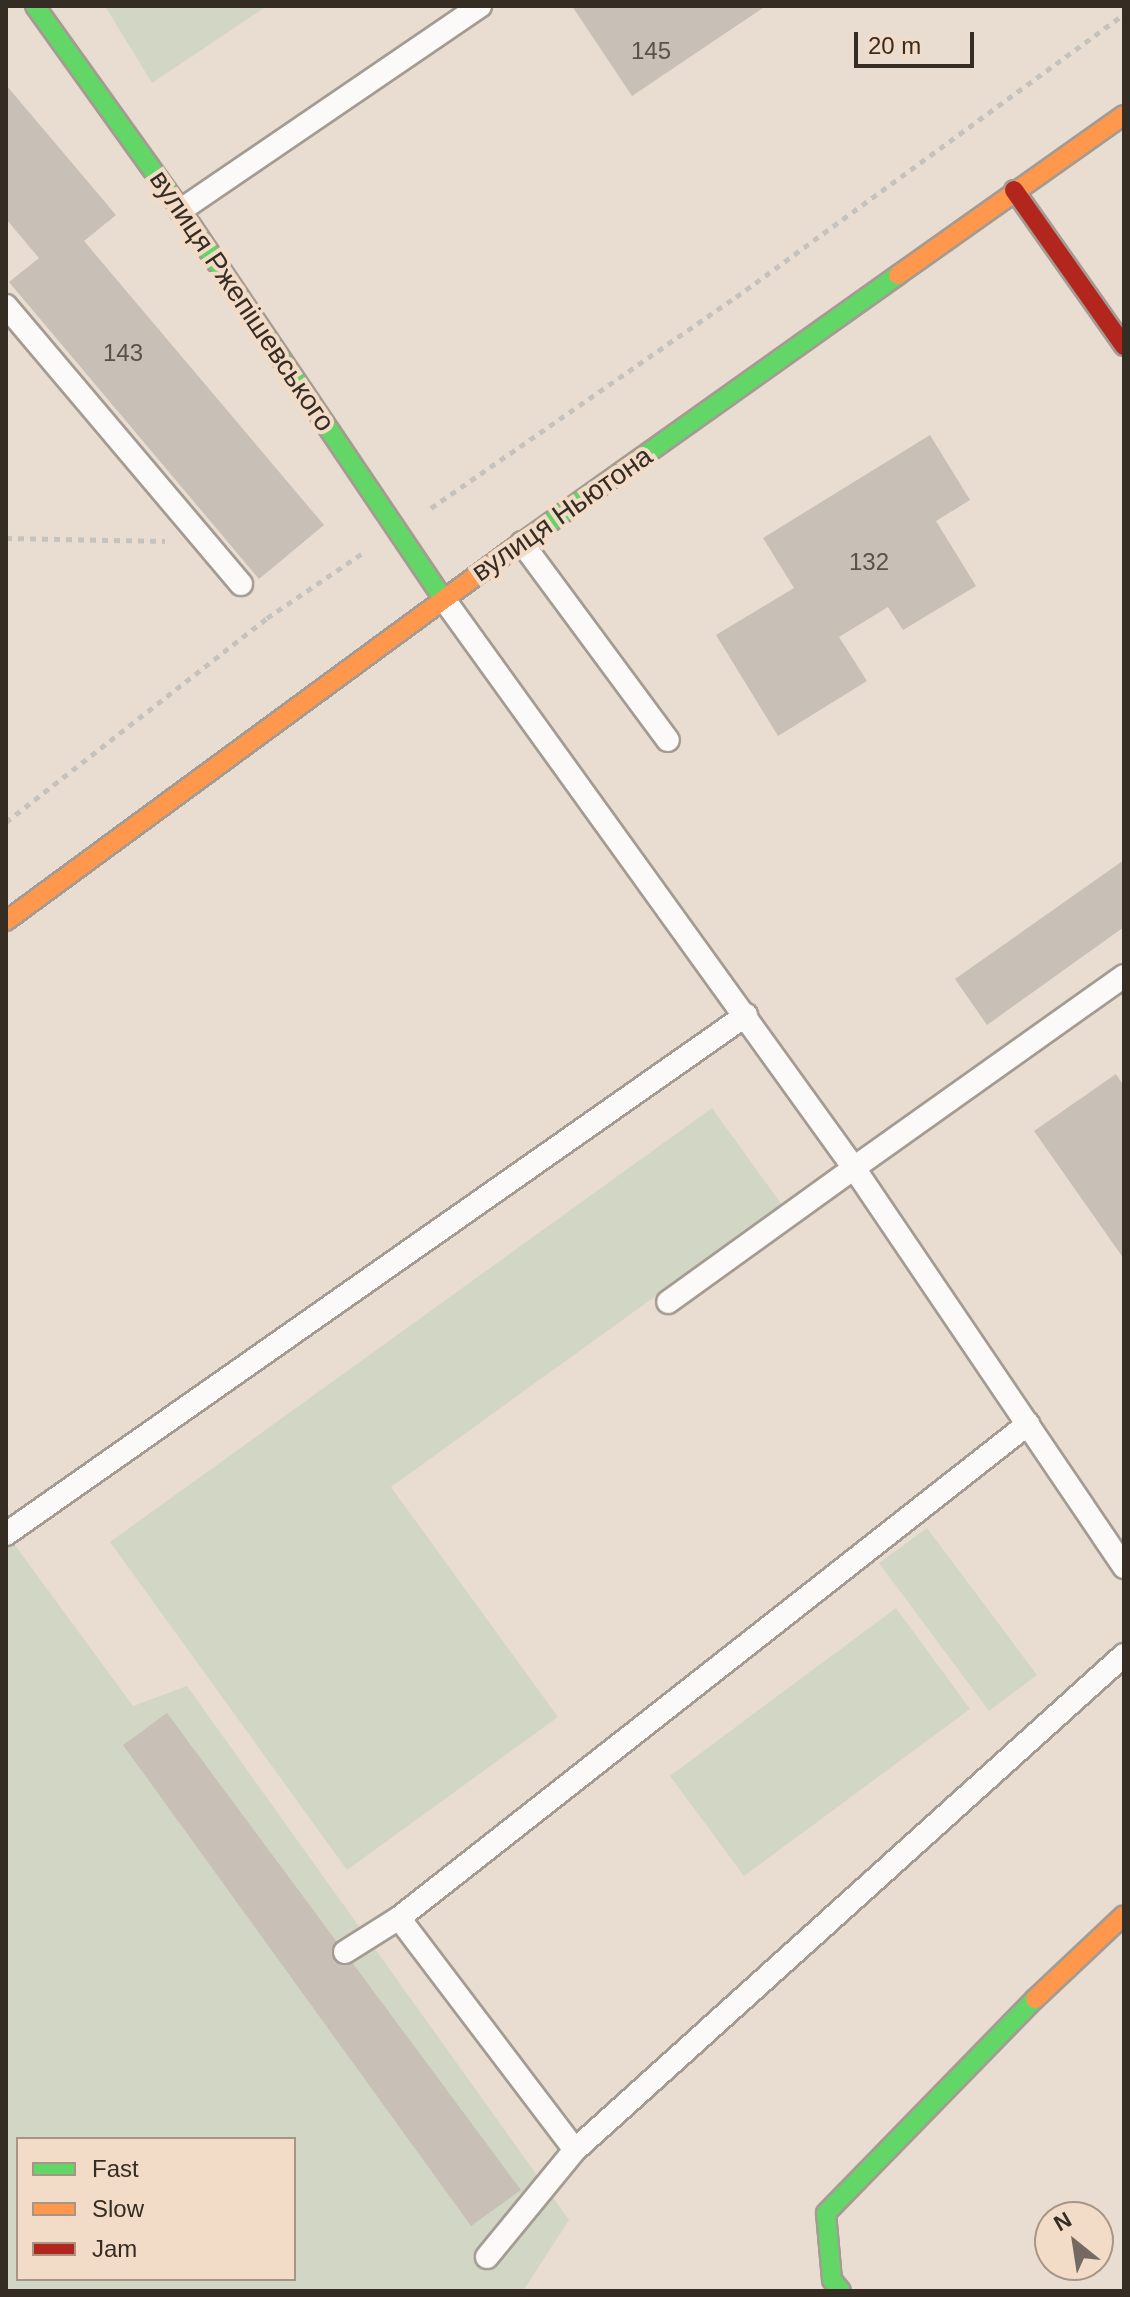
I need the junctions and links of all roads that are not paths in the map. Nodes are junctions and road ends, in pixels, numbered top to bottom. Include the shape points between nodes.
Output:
1 (35, 6) edge
2 (480, 6) edge
3 (1124, 115) edge
4 (1014, 190) junction
5 (181, 210) junction
6 (9, 316) edge
7 (1124, 346) edge
8 (522, 543) junction
9 (241, 584) dead end
10 (443, 598) junction
11 (668, 740) dead end
12 (6, 920) edge
13 (1124, 976) edge
14 (746, 1015) junction
15 (854, 1168) junction
16 (668, 1302) dead end
17 (1028, 1424) junction
18 (6, 1534) edge
19 (1124, 1567) edge
20 (1124, 1655) edge
21 (1124, 1915) edge
22 (399, 1918) junction
23 (345, 1952) dead end
24 (575, 2150) junction
25 (487, 2257) dead end
26 (841, 2291) edge

1 - 5 street, вулиця Ржепішевського
2 - 5 lane
3 - 4 street, вулиця Ньютона
4 - 7 street
4 - 8 street, вулиця Ньютона
5 - 10 street, вулиця Ржепішевського
6 - 9 lane
8 - 10 street, вулиця Ньютона
8 - 11 lane
10 - 12 street, вулиця Ньютона
10 - 14 lane
13 - 15 lane
14 - 15 lane
14 - 18 lane
15 - 16 lane
15 - 17 lane
17 - 19 lane
17 - 22 lane
20 - 24 lane
21 - 26 street via 986,2045 826,2213 832,2280
22 - 23 lane
22 - 24 lane
24 - 25 lane

